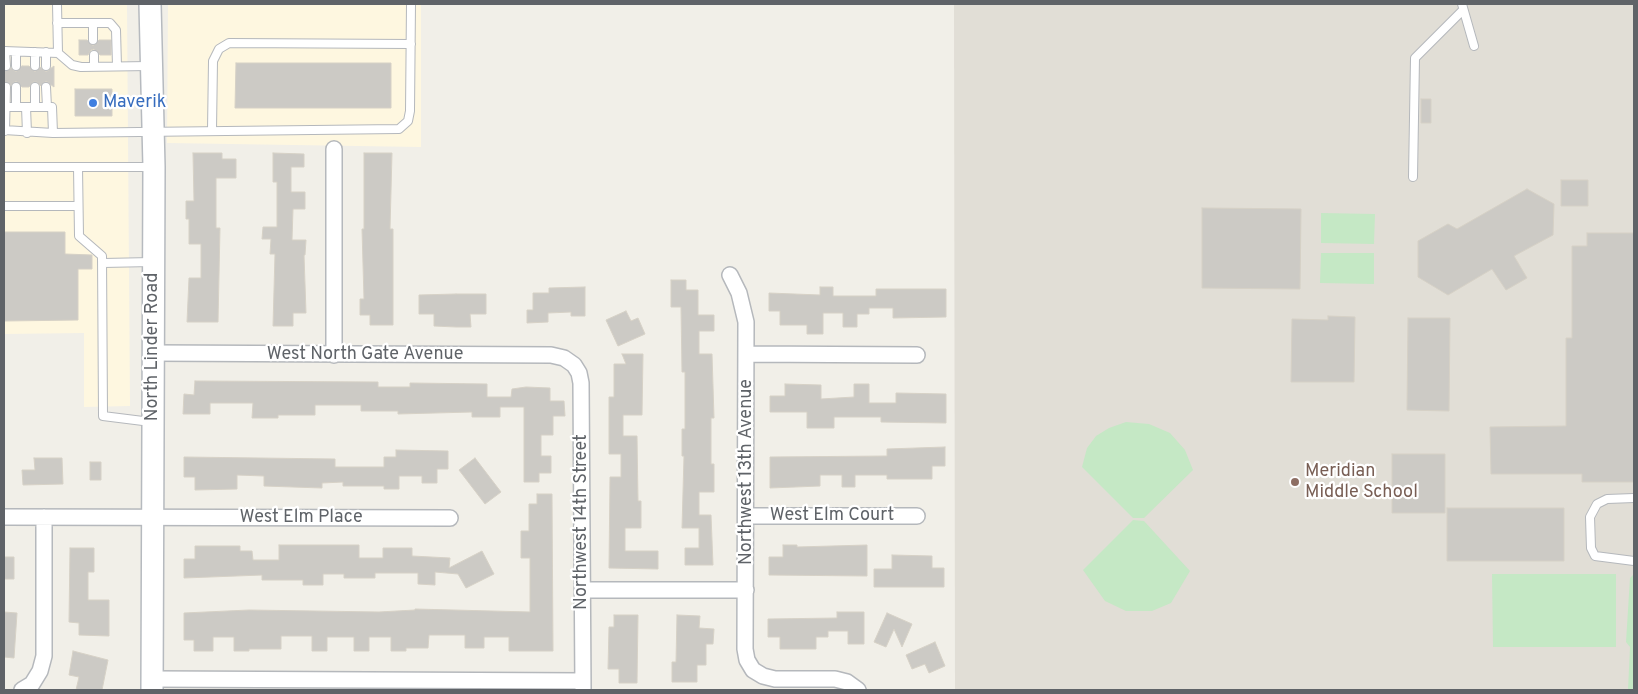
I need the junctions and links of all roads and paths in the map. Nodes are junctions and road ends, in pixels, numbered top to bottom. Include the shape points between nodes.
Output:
1 (57, 4) edge
2 (150, 4) edge
3 (411, 4) edge
4 (1463, 7) edge
5 (57, 23) junction
6 (93, 23) junction
7 (93, 40) dead end
8 (411, 44) junction
9 (1474, 46) dead end
10 (4, 51) edge
11 (16, 52) junction
12 (34, 52) junction
13 (46, 52) junction
14 (58, 53) junction
15 (94, 55) dead end
16 (6, 66) dead end
17 (16, 66) dead end
18 (35, 66) dead end
19 (46, 66) dead end
20 (117, 66) junction
21 (152, 66) junction
22 (94, 67) junction
23 (6, 87) dead end
24 (16, 87) dead end
25 (35, 87) dead end
26 (46, 87) dead end
27 (5, 107) edge
28 (16, 107) junction
29 (31, 107) junction
30 (47, 107) junction
31 (212, 130) junction
32 (4, 131) edge
33 (154, 131) junction
34 (27, 133) junction
35 (53, 133) junction
36 (334, 148) dead end
37 (4, 167) edge
38 (78, 167) junction
39 (154, 167) junction
40 (1413, 177) dead end
41 (4, 206) edge
42 (78, 206) junction
43 (154, 262) junction
44 (103, 263) junction
45 (730, 275) dead end
46 (153, 353) junction
47 (747, 354) junction
48 (334, 355) junction
49 (917, 355) dead end
50 (574, 365) joint
51 (153, 423) junction
52 (1634, 498) edge
53 (746, 516) junction
54 (917, 516) dead end
55 (4, 517) edge
56 (44, 517) junction
57 (152, 517) junction
58 (450, 518) dead end
59 (1634, 561) edge
60 (583, 590) junction
61 (746, 590) junction
62 (152, 685) edge
63 (583, 686) edge
64 (27, 687) edge
65 (857, 689) edge

1 - 5 lane
2 - 21 main road, North Linder Road
3 - 8 lane
4 - 9 lane
4 - 40 lane via 1415,58
5 - 6 lane
5 - 14 lane
6 - 7 lane
6 - 20 lane via 110,23 116,30
8 - 31 lane via 229,44 219,49 213,61
8 - 31 lane via 408,121 399,129
10 - 11 lane
10 - 16 lane
11 - 12 lane
11 - 17 lane
12 - 13 lane
12 - 18 lane
13 - 14 lane
13 - 19 lane
14 - 22 lane via 72,65
15 - 22 lane
20 - 21 lane
20 - 22 lane
21 - 33 main road, North Linder Road
23 - 27 lane
24 - 28 lane
25 - 29 lane
26 - 30 lane
27 - 28 lane
27 - 32 lane
28 - 29 lane
29 - 30 lane
29 - 34 lane
30 - 35 lane via 52,107
31 - 33 lane
32 - 34 lane
33 - 35 lane
33 - 39 main road, North Linder Road
34 - 35 lane
36 - 48 street
37 - 38 lane
38 - 39 lane
38 - 42 lane
39 - 43 main road, North Linder Road
41 - 42 lane
42 - 44 lane via 79,236 102,256
43 - 44 lane
43 - 46 main road, North Linder Road
44 - 51 lane via 104,416
45 - 47 street, Northwest 13th Avenue via 739,293 746,322
46 - 48 street, West North Gate Avenue
46 - 51 main road, North Linder Road
47 - 49 street
47 - 53 street, Northwest 13th Avenue
48 - 50 street, West North Gate Avenue via 551,355
50 - 60 street, Northwest 14th Street via 581,383
51 - 57 main road, North Linder Road
52 - 59 lane via 1608,498 1596,504 1590,517 1591,548 1595,556
53 - 54 street, West Elm Court
53 - 61 street, Northwest 13th Avenue
55 - 56 street, West Elm Place
56 - 57 street, West Elm Place
56 - 64 street via 44,656 40,671
57 - 58 street, West Elm Place
57 - 62 main road, North Linder Road
60 - 61 street
60 - 63 street, Northwest 14th Street
61 - 65 street, Northwest 13th Avenue via 745,649 753,670 775,679 835,679
62 - 63 street

